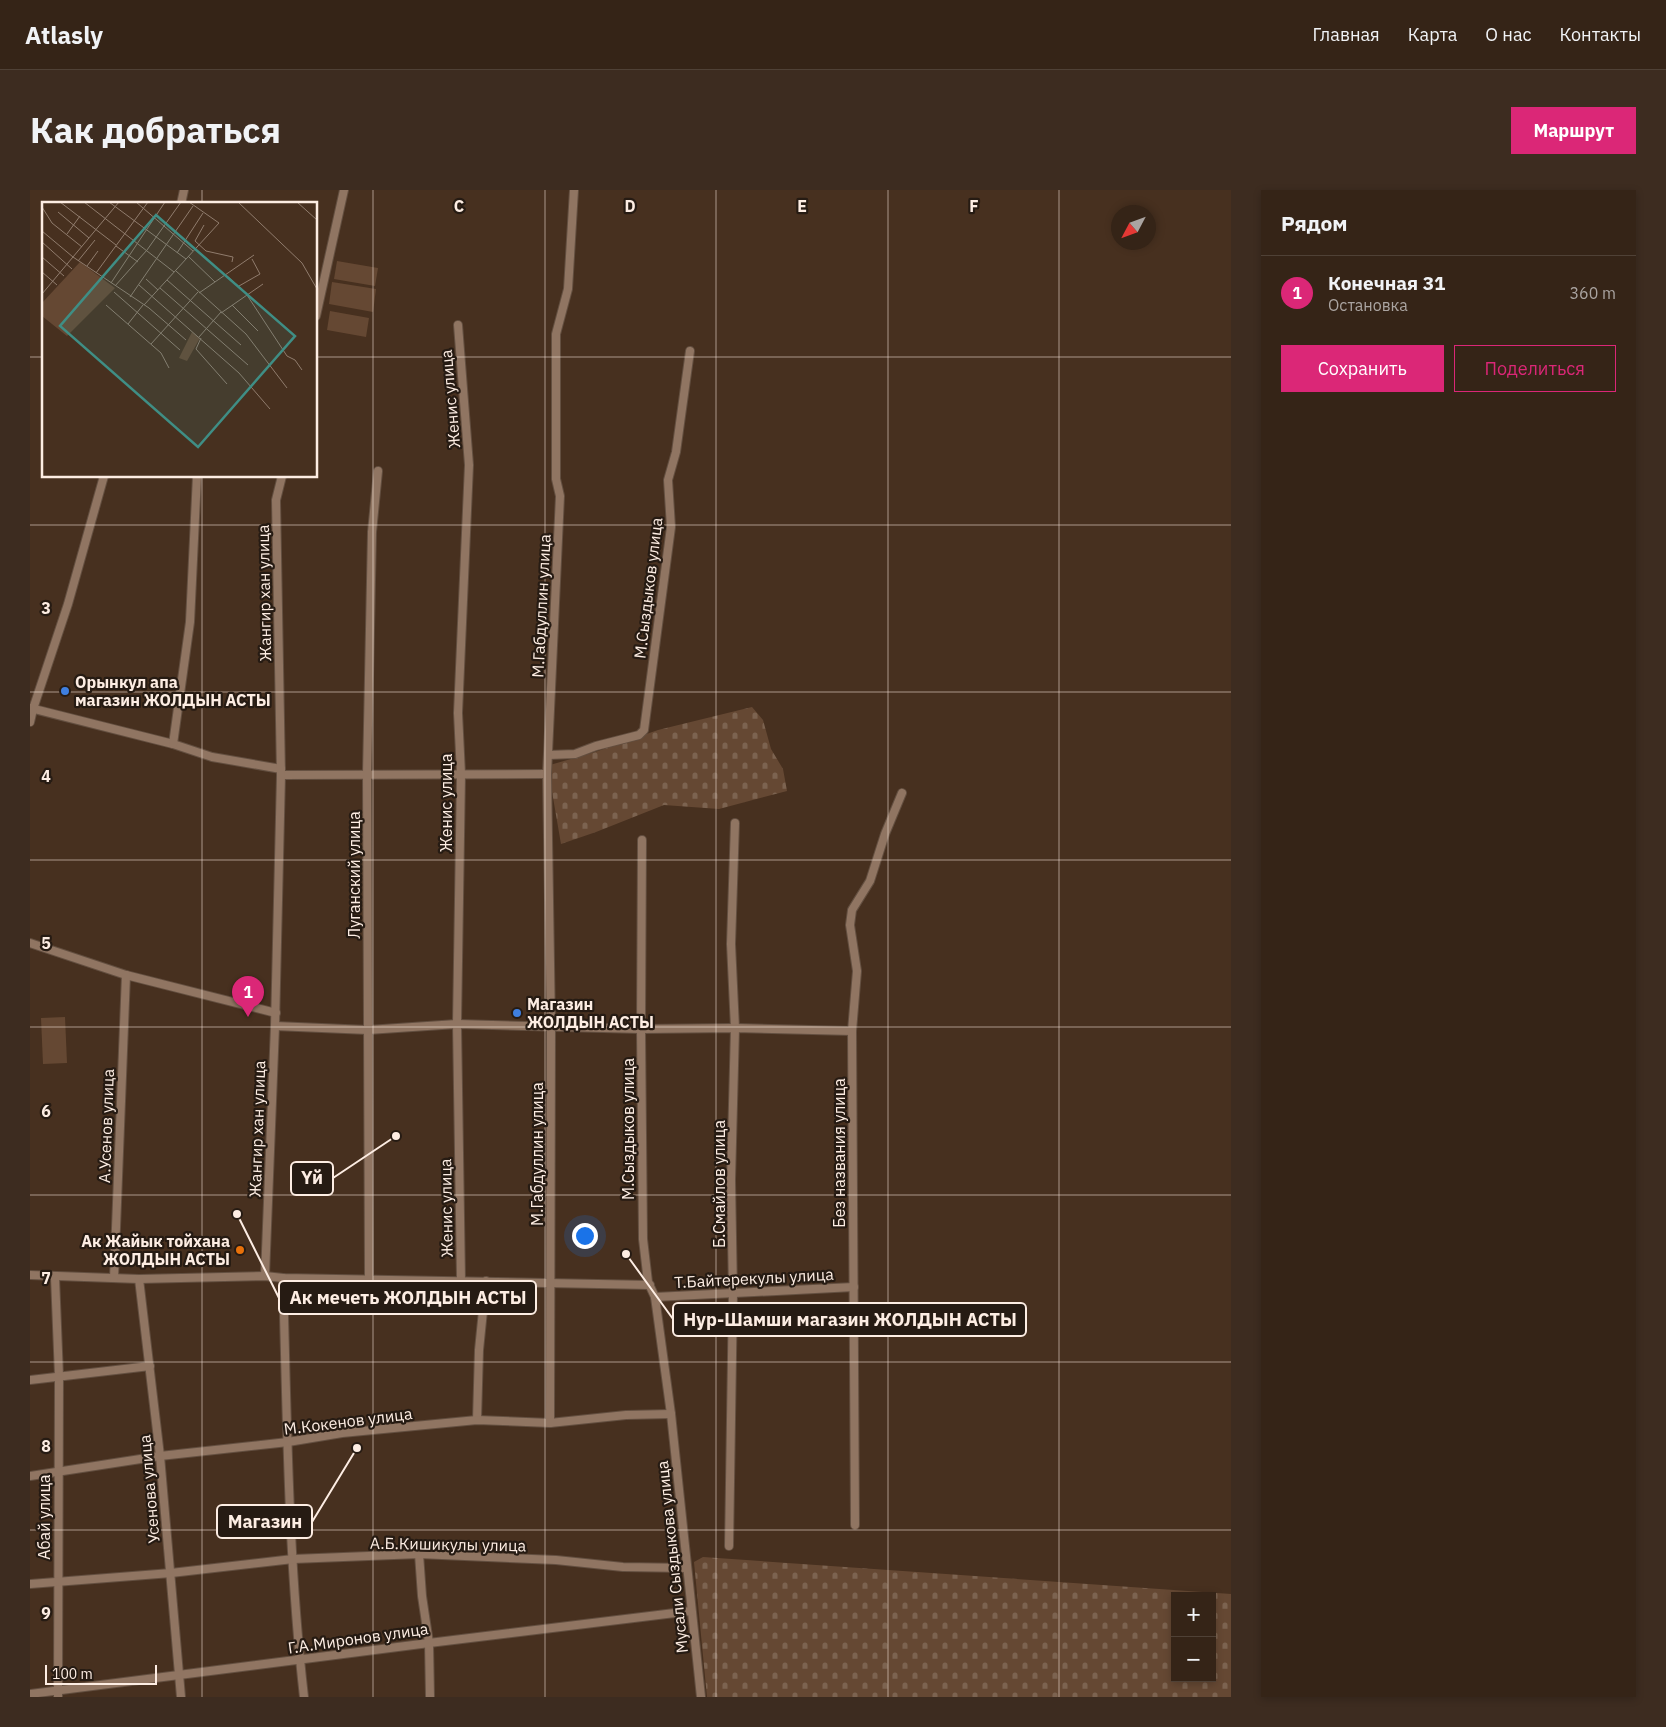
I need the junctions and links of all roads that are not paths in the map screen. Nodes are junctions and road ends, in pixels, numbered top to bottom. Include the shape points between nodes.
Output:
1 (344, 190) edge
2 (574, 190) edge
3 (318, 307) edge
4 (458, 325) dead end
5 (690, 350) dead end
6 (378, 472) dead end
7 (103, 478) edge
8 (197, 478) edge
9 (282, 478) edge
10 (31, 709) edge
11 (30, 722) edge
12 (173, 744) junction
13 (548, 754) junction
14 (281, 772) junction
15 (367, 774) junction
16 (461, 774) junction
17 (547, 774) junction
18 (902, 792) dead end
19 (735, 823) dead end
20 (642, 840) dead end
21 (30, 943) edge
22 (126, 975) junction
23 (276, 1013) junction
24 (457, 1024) junction
25 (275, 1026) junction
26 (551, 1026) junction
27 (735, 1028) junction
28 (641, 1029) junction
29 (368, 1030) junction
30 (852, 1031) junction
31 (30, 1275) edge
32 (265, 1276) junction
33 (55, 1277) junction
34 (114, 1278) junction
35 (283, 1278) junction
36 (139, 1279) junction
37 (369, 1279) junction
38 (461, 1281) junction
39 (486, 1282) junction
40 (551, 1282) junction
41 (650, 1284) junction
42 (854, 1287) junction
43 (733, 1293) junction
44 (655, 1298) junction
45 (150, 1366) junction
46 (59, 1376) junction
47 (30, 1380) edge
48 (672, 1414) junction
49 (477, 1420) junction
50 (550, 1423) junction
51 (288, 1442) junction
52 (160, 1456) junction
53 (58, 1472) junction
54 (30, 1476) edge
55 (855, 1524) dead end
56 (729, 1546) dead end
57 (419, 1554) junction
58 (293, 1559) junction
59 (687, 1568) junction
60 (171, 1573) junction
61 (58, 1581) junction
62 (30, 1584) edge
63 (691, 1611) junction
64 (429, 1643) junction
65 (300, 1660) junction
66 (180, 1675) junction
67 (30, 1694) edge
68 (58, 1694) edge
69 (181, 1697) edge
70 (304, 1697) edge
71 (430, 1697) edge
72 (701, 1697) edge

1 - 3 street
2 - 13 street, М.Габдуллин улица via 568,289 556,334 556,472 560,496
4 - 16 street, Женис улица via 470,465 458,713
5 - 13 street, М.Сыздыков улица via 676,452 668,480 671,527 644,730 639,735 575,754
6 - 15 street, Луганский улица via 372,532
7 - 10 street via 68,604
8 - 12 street via 190,622
9 - 14 street, Жангир хан улица via 276,500
10 - 11 street
10 - 12 street
12 - 14 street via 212,757
13 - 17 street, М.Габдуллин улица
14 - 15 street
14 - 23 street, Жангир хан улица
15 - 16 street
15 - 29 street, Луганский улица
16 - 17 street
16 - 24 street, Женис улица
17 - 26 street, М.Габдуллин улица
18 - 30 street, Без названия улица via 870,881 852,910 850,925 857,971
19 - 27 street, Б.Смайлов улица via 731,944
20 - 28 street, М.Сыздыков улица
21 - 22 street
22 - 23 street
22 - 34 street, А.Усенов улица
23 - 25 street, Жангир хан улица
24 - 26 street
24 - 29 street
24 - 38 street, Женис улица
25 - 29 street
25 - 32 street, Жангир хан улица
26 - 28 street
26 - 40 street, М.Габдуллин улица
27 - 28 street
27 - 30 street
27 - 43 street, Б.Смайлов улица via 731,1180
28 - 41 street, М.Сыздыков улица via 643,1239
29 - 37 street, Луганский улица
30 - 42 street, Без названия улица
31 - 33 street
32 - 35 street
32 - 36 street
33 - 34 street
33 - 46 street, Абай улица
34 - 36 street
35 - 37 street
35 - 51 street
36 - 45 street, Усенова улица
37 - 38 street
38 - 39 street
39 - 40 street
39 - 49 street
40 - 41 street
40 - 50 street, М.Габдуллин улица
41 - 44 street, М.Сыздыков улица
42 - 43 street, Т.Байтерекулы улица
42 - 55 street, Без названия улица
43 - 44 street, Т.Байтерекулы улица
43 - 56 street, Б.Смайлов улица
44 - 48 street, М.Сыздыков улица
45 - 46 street
45 - 52 street, Усенова улица
46 - 47 street
46 - 53 street, Абай улица
48 - 50 street, М.Кокенов улица
48 - 59 street, Мусали Сыздыкова улица
49 - 50 street, М.Кокенов улица
49 - 51 street, М.Кокенов улица via 342,1433
51 - 52 street, М.Кокенов улица
51 - 58 street
52 - 53 street, М.Кокенов улица
52 - 60 street, Усенова улица
53 - 54 street, М.Кокенов улица
53 - 61 street, Абай улица
57 - 58 street, А.Б.Кишикулы улица
57 - 59 street, А.Б.Кишикулы улица via 556,1560 623,1568
57 - 64 street
58 - 60 street, А.Б.Кишикулы улица
58 - 65 street
59 - 63 street, Мусали Сыздыкова улица
60 - 61 street, А.Б.Кишикулы улица
60 - 66 street, Усенова улица
61 - 62 street, А.Б.Кишикулы улица
61 - 68 street, Абай улица
63 - 64 street, Г.А.Миронов улица
63 - 72 street, Мусали Сыздыкова улица
64 - 65 street, Г.А.Миронов улица
64 - 71 street
65 - 66 street, Г.А.Миронов улица
65 - 70 street
66 - 68 street, Г.А.Миронов улица
66 - 69 street, Усенова улица
67 - 68 street, Г.А.Миронов улица

